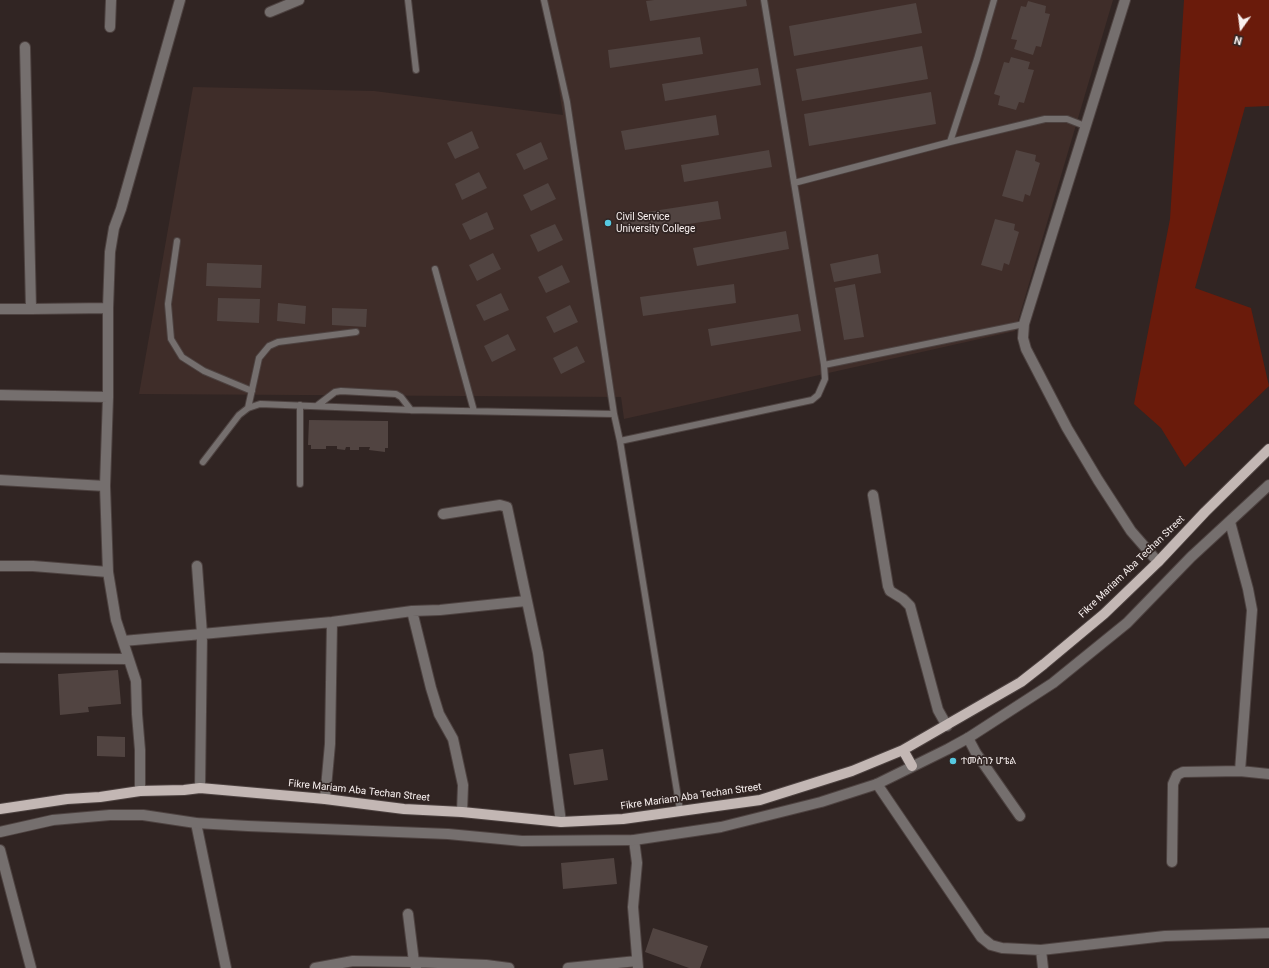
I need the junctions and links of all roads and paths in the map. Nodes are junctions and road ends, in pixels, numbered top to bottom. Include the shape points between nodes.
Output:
1 (111, 0) edge
2 (180, 0) edge
3 (299, 0) edge
4 (408, 0) edge
5 (544, 0) edge
6 (764, 0) edge
7 (994, 0) edge
8 (1125, 0) edge
9 (270, 12) dead end
10 (110, 27) dead end
11 (25, 47) dead end
12 (416, 70) dead end
13 (1085, 126) junction
14 (950, 142) junction
15 (794, 183) junction
16 (177, 241) dead end
17 (435, 269) dead end
18 (108, 308) junction
19 (0, 309) edge
20 (31, 309) junction
21 (1024, 324) junction
22 (356, 332) dead end
23 (824, 365) junction
24 (252, 391) junction
25 (0, 395) edge
26 (108, 397) junction
27 (300, 405) junction
28 (318, 405) junction
29 (248, 408) junction
30 (412, 410) junction
31 (474, 411) junction
32 (614, 414) junction
33 (620, 441) junction
34 (1269, 449) edge
35 (203, 462) dead end
36 (0, 480) edge
37 (300, 484) dead end
38 (1269, 485) edge
39 (105, 486) junction
40 (873, 495) dead end
41 (443, 514) dead end
42 (1230, 522) junction
43 (1158, 562) junction
44 (0, 566) edge
45 (197, 566) dead end
46 (108, 572) junction
47 (526, 601) junction
48 (412, 611) junction
49 (332, 622) junction
50 (202, 634) junction
51 (123, 641) junction
52 (0, 658) edge
53 (128, 659) junction
54 (947, 726) junction
55 (968, 738) junction
56 (902, 750) junction
57 (912, 766) junction
58 (1240, 771) junction
59 (1269, 774) edge
60 (877, 784) junction
61 (200, 788) junction
62 (140, 791) junction
63 (326, 799) junction
64 (0, 809) edge
65 (680, 810) junction
66 (462, 812) junction
67 (1020, 816) dead end
68 (561, 822) junction
69 (196, 823) junction
70 (0, 832) edge
71 (634, 840) junction
72 (0, 850) edge
73 (1172, 862) dead end
74 (408, 914) dead end
75 (1269, 933) edge
76 (1041, 950) junction
77 (415, 965) edge
78 (637, 965) edge
79 (486, 967) edge
80 (31, 968) edge
81 (226, 968) edge
82 (315, 968) edge
83 (509, 968) edge
84 (568, 968) edge
85 (1043, 968) edge

1 - 10 street
2 - 18 street via 114,228 110,252
3 - 9 street
4 - 12 lane
5 - 32 lane via 567,102
6 - 15 lane
7 - 14 lane
8 - 13 street
11 - 20 street
13 - 14 lane via 1067,119 1045,119
13 - 21 street
14 - 15 lane
15 - 23 lane
16 - 24 lane via 168,304 171,339 182,357 204,371
17 - 31 lane
18 - 20 street
18 - 26 street
19 - 20 street
21 - 23 lane
21 - 43 street via 1023,338 1026,350 1067,428 1131,531
22 - 24 lane via 278,342 269,346 259,358
23 - 33 lane via 825,379 818,395 812,400
24 - 29 lane
25 - 26 street
26 - 39 street
27 - 28 lane
27 - 29 lane via 260,404
27 - 37 lane
28 - 30 lane
28 - 30 lane via 335,392 341,391 396,394
29 - 35 lane via 239,415
30 - 31 lane
31 - 32 lane
32 - 33 lane
33 - 65 lane
34 - 43 main road, Fikre Mariam Aba Techan Street
36 - 39 street
38 - 42 street
39 - 46 street
40 - 54 street via 888,586 890,592 910,606 938,710
41 - 47 street via 500,505 507,507
42 - 55 street via 1191,557 1127,623 1053,683
42 - 58 street via 1252,610
43 - 54 main road, Fikre Mariam Aba Techan Street via 1104,614 1021,682
44 - 46 street
45 - 50 street
46 - 51 street via 116,620
47 - 48 street
47 - 68 street via 538,653
48 - 49 street
48 - 66 street via 430,688 439,714 453,739 463,785
49 - 50 street
49 - 63 street via 330,744
50 - 51 street
50 - 61 street
51 - 53 street
52 - 53 street
53 - 62 street via 136,681
54 - 56 main road, Fikre Mariam Aba Techan Street
55 - 57 street
55 - 67 street
56 - 57 main road
56 - 65 main road, Fikre Mariam Aba Techan Street via 852,771 760,800
57 - 60 street
58 - 59 street
58 - 73 street via 1183,772 1177,775 1173,784
60 - 71 street via 821,802 721,827
60 - 76 street via 981,937 991,945 1002,948
61 - 62 main road, Fikre Mariam Aba Techan Street
61 - 63 main road, Fikre Mariam Aba Techan Street
62 - 64 main road, Fikre Mariam Aba Techan Street
63 - 66 main road, Fikre Mariam Aba Techan Street via 404,809
65 - 68 main road, Fikre Mariam Aba Techan Street via 623,819
66 - 68 main road, Fikre Mariam Aba Techan Street
69 - 70 street via 143,815 110,815 53,820
69 - 71 street via 448,834 522,841
69 - 81 street
71 - 78 street via 637,863 633,907
72 - 80 street
74 - 77 street
75 - 76 street via 1165,936
76 - 85 street
77 - 79 street
77 - 82 street via 353,961
78 - 84 street
79 - 83 street

